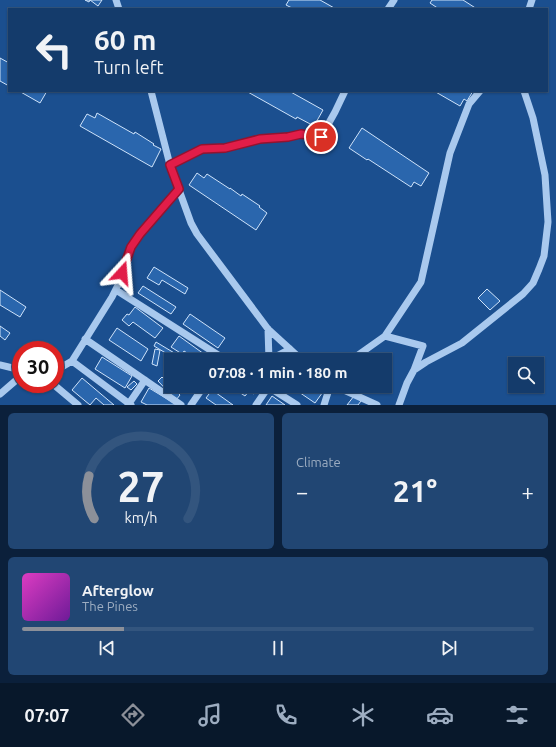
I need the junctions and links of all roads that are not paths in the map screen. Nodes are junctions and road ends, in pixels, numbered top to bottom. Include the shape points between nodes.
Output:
1 (151, 92) edge
2 (345, 92) edge
3 (479, 92) edge
4 (524, 92) edge
5 (170, 165) junction
6 (179, 189) junction
7 (116, 290) junction
8 (268, 329) junction
9 (385, 336) junction
10 (85, 339) junction
11 (290, 349) junction
12 (214, 353) edge
13 (269, 353) edge
14 (282, 353) edge
15 (294, 353) edge
16 (361, 353) edge
17 (72, 361) junction
18 (0, 365) edge
19 (64, 366) edge
20 (12, 368) edge
21 (414, 370) junction
22 (145, 380) junction
23 (12, 384) edge
24 (64, 393) edge
25 (199, 393) edge
26 (264, 393) edge
27 (279, 393) edge
28 (328, 393) edge
29 (350, 393) edge
30 (0, 394) edge
31 (78, 405) edge
32 (129, 405) edge
33 (181, 405) edge
34 (191, 405) edge
35 (256, 405) edge
36 (297, 405) edge
37 (324, 405) edge
38 (377, 405) edge
39 (399, 405) edge

1 - 5 street
2 - 5 street via 321,137 301,134 260,139 225,148 202,149
3 - 9 street via 469,104 450,153 421,282
4 - 21 street via 533,118 545,175 548,222 544,256 539,269 533,283 523,294 462,343
5 - 6 street
6 - 7 street via 131,247
6 - 8 street via 197,234
7 - 10 street
7 - 12 street
8 - 11 street
8 - 13 street
9 - 16 street
9 - 21 street via 423,346
10 - 17 street
10 - 22 street
11 - 14 street
11 - 15 street
17 - 19 street
17 - 32 street
18 - 20 street
21 - 39 street
22 - 32 street
22 - 33 street
23 - 30 street
24 - 31 street
25 - 34 street
26 - 35 street
27 - 36 street
28 - 37 street
29 - 38 street

